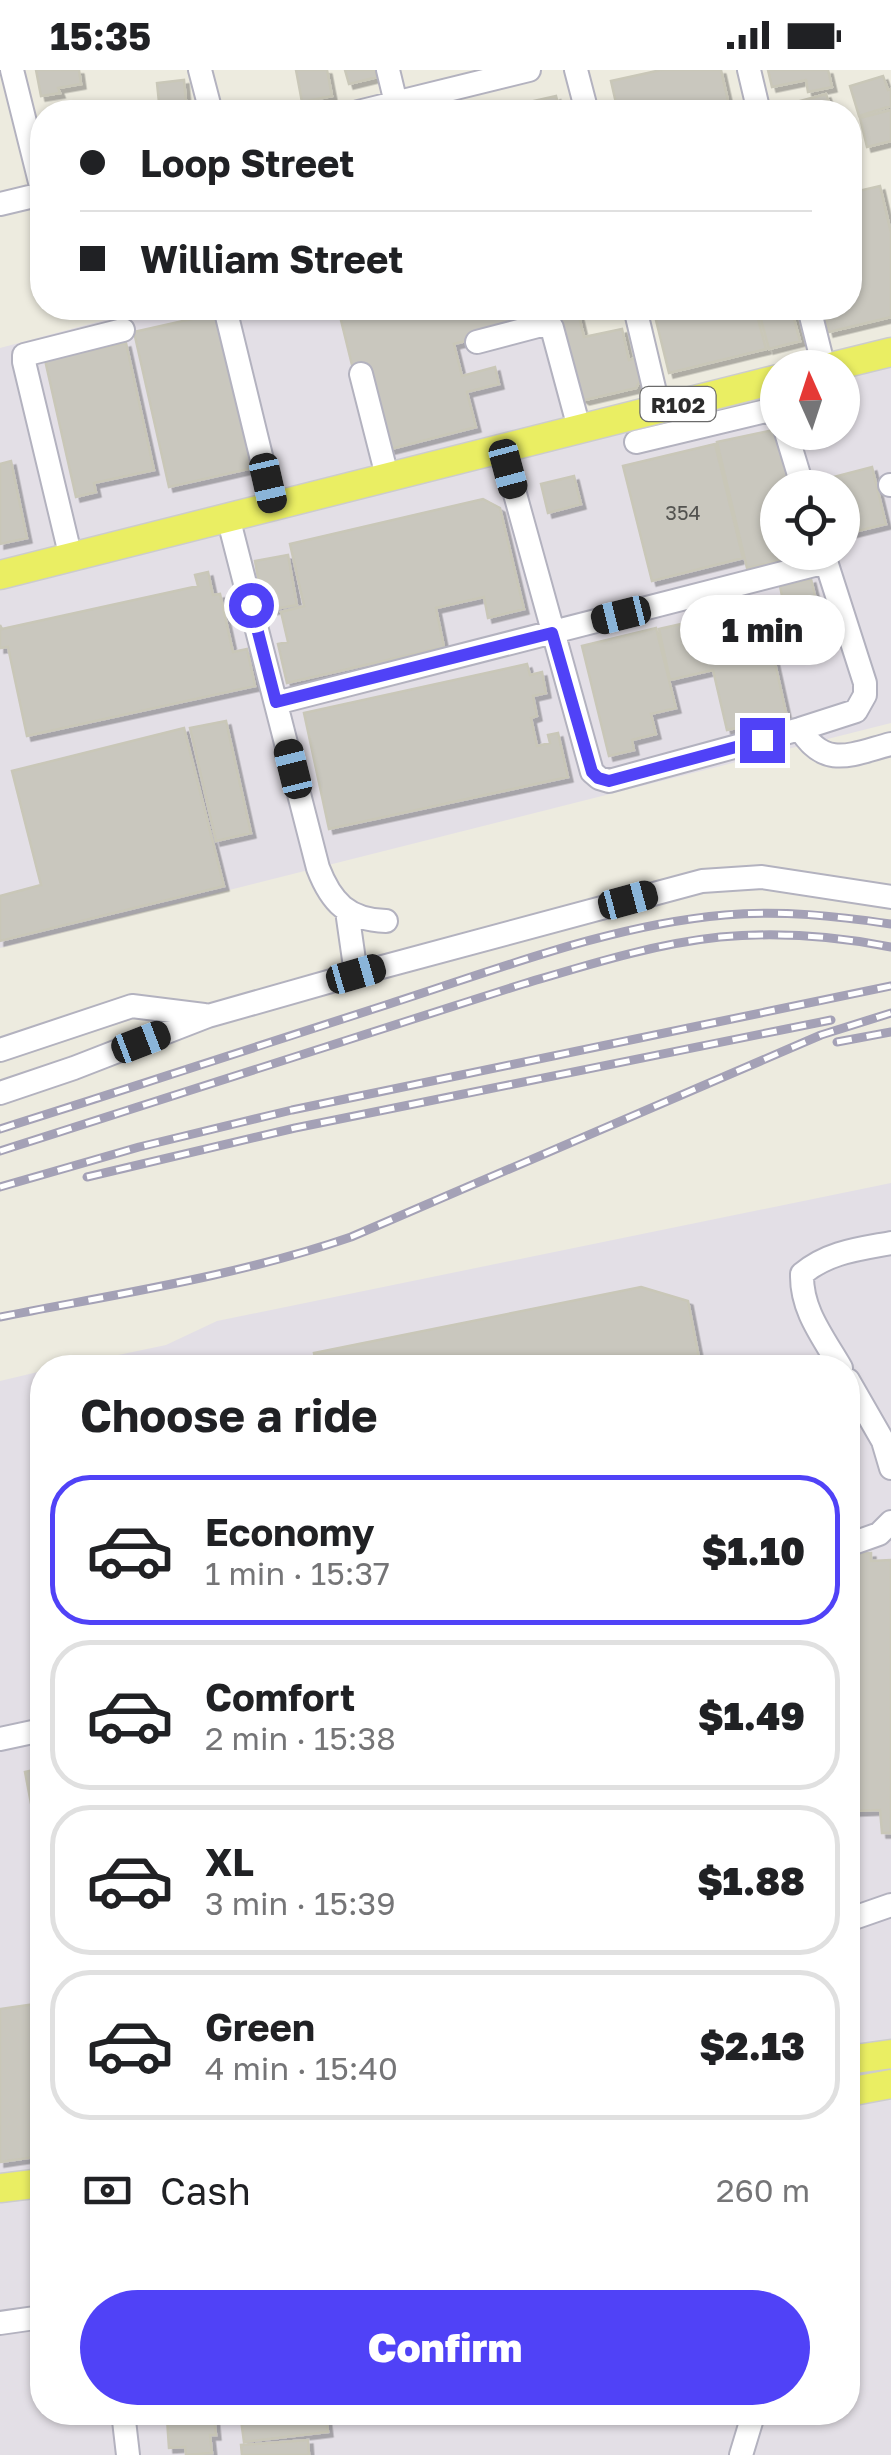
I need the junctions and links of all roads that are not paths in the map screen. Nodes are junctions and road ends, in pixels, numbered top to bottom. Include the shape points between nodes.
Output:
1 (12, 70) edge
2 (200, 70) edge
3 (388, 70) edge
4 (530, 70) edge
5 (576, 70) edge
6 (748, 70) edge
7 (208, 100) edge
8 (395, 100) edge
9 (408, 100) edge
10 (584, 100) edge
11 (757, 100) edge
12 (30, 143) edge
13 (30, 195) edge
14 (0, 204) edge
15 (228, 320) edge
16 (638, 320) edge
17 (812, 320) edge
18 (123, 330) dead end
19 (476, 342) dead end
20 (820, 350) edge
21 (891, 352) edge
22 (860, 360) edge
23 (362, 374) dead end
24 (760, 384) edge
25 (659, 409) junction
26 (760, 412) edge
27 (579, 428) junction
28 (636, 442) dead end
29 (502, 447) junction
30 (387, 476) junction
31 (273, 505) junction
32 (228, 517) junction
33 (71, 558) junction
34 (778, 570) edge
35 (829, 570) edge
36 (0, 575) edge
37 (552, 633) junction
38 (276, 702) junction
39 (800, 729) junction
40 (891, 744) edge
41 (891, 897) edge
42 (347, 911) junction
43 (386, 922) dead end
44 (356, 974) junction
45 (208, 1016) junction
46 (0, 1050) edge
47 (0, 1093) edge
48 (891, 1242) edge
49 (833, 1355) edge
50 (860, 1401) edge
51 (891, 1468) edge
52 (891, 1523) edge
53 (860, 1538) edge
54 (30, 1732) edge
55 (0, 1738) edge
56 (891, 1904) edge
57 (860, 1916) edge
58 (891, 2054) edge
59 (860, 2058) edge
60 (891, 2084) edge
61 (860, 2090) edge
62 (30, 2184) edge
63 (0, 2188) edge
64 (30, 2319) edge
65 (0, 2323) edge
66 (125, 2425) edge
67 (750, 2425) edge
68 (128, 2455) edge
69 (740, 2455) edge

1 - 12 street
2 - 7 street
3 - 8 street
4 - 9 street
5 - 10 street
6 - 11 street
13 - 14 street
15 - 31 street
16 - 25 street
17 - 20 street
18 - 33 street via 24,355
19 - 27 street via 549,323
21 - 22 main road
23 - 30 street
24 - 25 main road, R102
25 - 27 main road, R102
26 - 28 street
27 - 29 main road, R102
29 - 30 main road, R102
29 - 37 street
30 - 31 main road, R102
31 - 32 main road, R102
32 - 33 main road, R102
32 - 38 street
33 - 36 main road, R102
34 - 37 street
35 - 39 street via 865,695 856,711
37 - 38 street
37 - 39 street via 598,778 609,781
38 - 42 street via 318,868 332,898
39 - 40 street via 811,748 827,755
41 - 44 street via 762,877 702,881
42 - 43 street
42 - 44 street
44 - 45 street
45 - 46 street via 132,1006
45 - 47 street
48 - 49 street via 838,1253 802,1274 807,1308
50 - 51 street
52 - 53 street
54 - 55 street
56 - 57 street
58 - 59 main road
60 - 61 main road
62 - 63 main road
64 - 65 street
66 - 68 street
67 - 69 street

